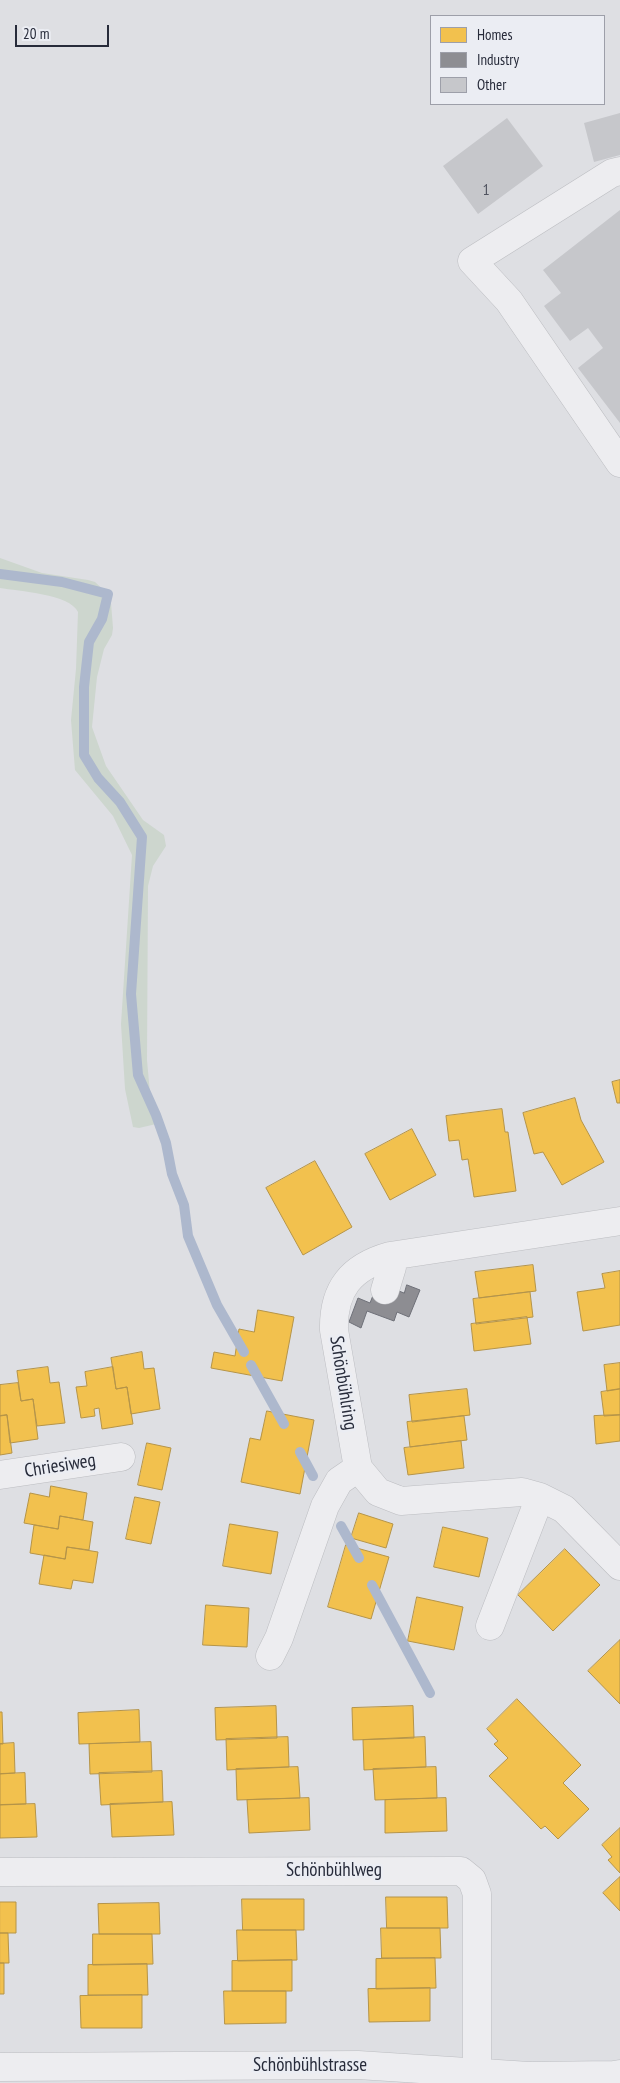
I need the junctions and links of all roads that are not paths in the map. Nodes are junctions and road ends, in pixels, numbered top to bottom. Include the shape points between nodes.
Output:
1 (620, 171) edge
2 (620, 463) edge
3 (620, 1221) edge
4 (390, 1256) junction
5 (385, 1290) dead end
6 (121, 1457) dead end
7 (358, 1468) junction
8 (0, 1475) edge
9 (540, 1498) junction
10 (620, 1566) edge
11 (490, 1626) dead end
12 (270, 1656) dead end
13 (0, 1872) edge
14 (0, 2067) edge
15 (477, 2072) junction
16 (620, 2074) edge
17 (171, 2075) edge
18 (549, 2079) edge

1 - 2 street via 472,261 509,301
3 - 4 street, Schönbühlring
4 - 5 street via 392,1267
4 - 7 street, Schönbühlring via 362,1267 348,1281 340,1291 334,1314
6 - 8 street, Chriesiweg
7 - 9 street, Schönbühlring via 378,1492 402,1501 522,1492
7 - 12 street via 339,1481 325,1506
9 - 10 street, Schönbühlring via 564,1509
9 - 11 street
13 - 15 street, Schönbühlweg via 461,1871 472,1880 477,1894
14 - 17 street, Schönbühlstrasse
15 - 17 street, Schönbühlstrasse via 358,2065
15 - 18 street, Schönbühlstrasse
16 - 18 street, Schönbühlstrasse

